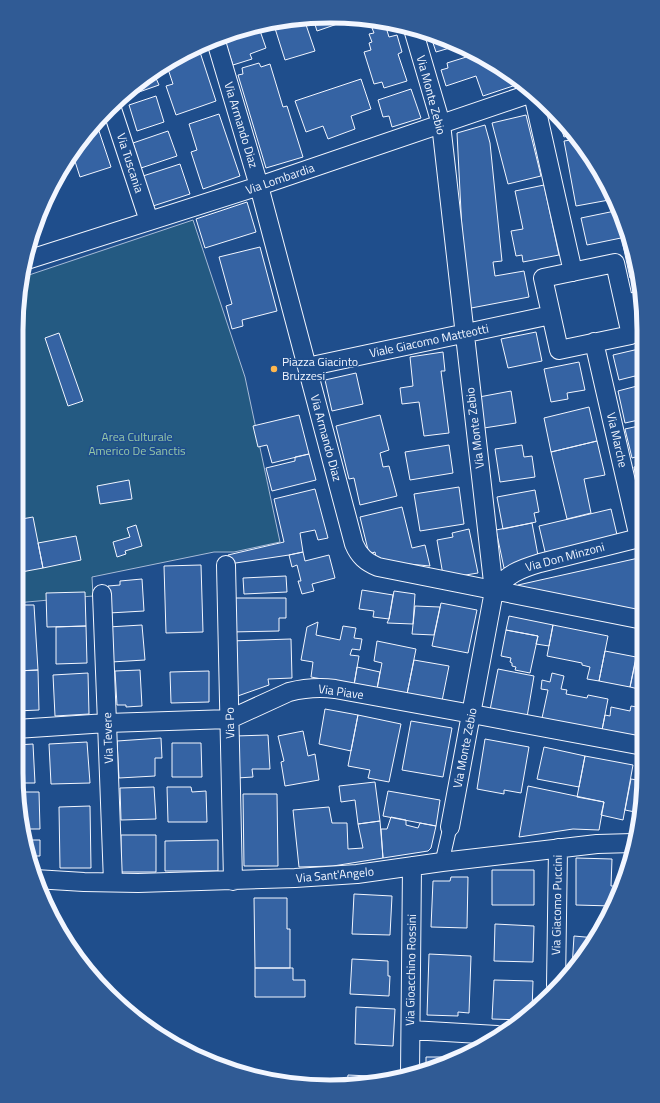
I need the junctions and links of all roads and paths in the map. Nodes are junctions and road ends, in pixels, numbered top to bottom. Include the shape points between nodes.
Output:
1 (415, 35) edge
2 (217, 44) edge
3 (527, 95) edge
4 (534, 101) edge
5 (113, 113) edge
6 (441, 124) junction
7 (260, 186) junction
8 (149, 221) junction
9 (31, 259) edge
10 (573, 272) junction
11 (635, 302) edge
12 (624, 304) junction
13 (551, 315) junction
14 (464, 333) junction
15 (594, 342) junction
16 (307, 367) junction
17 (637, 521) edge
18 (637, 539) edge
19 (226, 565) dead end
20 (494, 590) junction
21 (102, 594) dead end
22 (637, 619) edge
23 (472, 714) junction
24 (230, 719) junction
25 (107, 723) junction
26 (23, 728) edge
27 (637, 745) edge
28 (450, 827) joint
29 (629, 843) edge
30 (558, 848) junction
31 (442, 862) junction
32 (412, 866) junction
33 (42, 879) edge
34 (233, 881) junction
35 (113, 882) junction
36 (556, 980) edge
37 (411, 1030) junction
38 (491, 1035) edge
39 (410, 1070) edge

1 - 6 street, Via Monte Zebio
2 - 7 street, Via Armando Diaz
3 - 6 street, Via Lombardia
4 - 10 street
5 - 8 street, Via Tuscania
6 - 7 street, Via Lombardia
6 - 14 street, Via Monte Zebio
7 - 8 street, Via Lombardia
7 - 16 street, Via Armando Diaz
8 - 9 street, Via Lombardia
10 - 12 street via 615,263
10 - 13 street via 543,278
11 - 12 street
12 - 15 street via 631,335
13 - 14 street, Viale Giacomo Matteotti
13 - 15 street via 558,350
14 - 16 street, Viale Giacomo Matteotti
14 - 20 street, Via Monte Zebio
15 - 17 street, Via Marche
16 - 20 street, Via Armando Diaz via 354,544 362,558 378,567
18 - 20 street, Via Don Minzoni via 524,568 504,579
19 - 24 street, Via Po
20 - 22 street, Via Armando Diaz
20 - 23 street, Via Monte Zebio
21 - 25 street, Via Tevere
23 - 24 street, Via Piave via 315,687 289,692
23 - 27 street, Via Piave
23 - 28 street, Via Monte Zebio
24 - 25 street, Via Piave
24 - 34 street, Via Po
25 - 26 street, Via Piave
25 - 35 street, Via Tevere
28 - 31 street
29 - 30 street, Via Sant'Angelo
30 - 31 street, Via Sant'Angelo
30 - 36 street, Via Giacomo Puccini
31 - 32 street, Via Sant'Angelo
32 - 34 street, Via Sant'Angelo via 332,876
32 - 37 street, Via Gioacchino Rossini
33 - 35 street, Via Sant'Angelo
34 - 35 street, Via Sant'Angelo
37 - 38 street
37 - 39 street, Via Gioacchino Rossini

